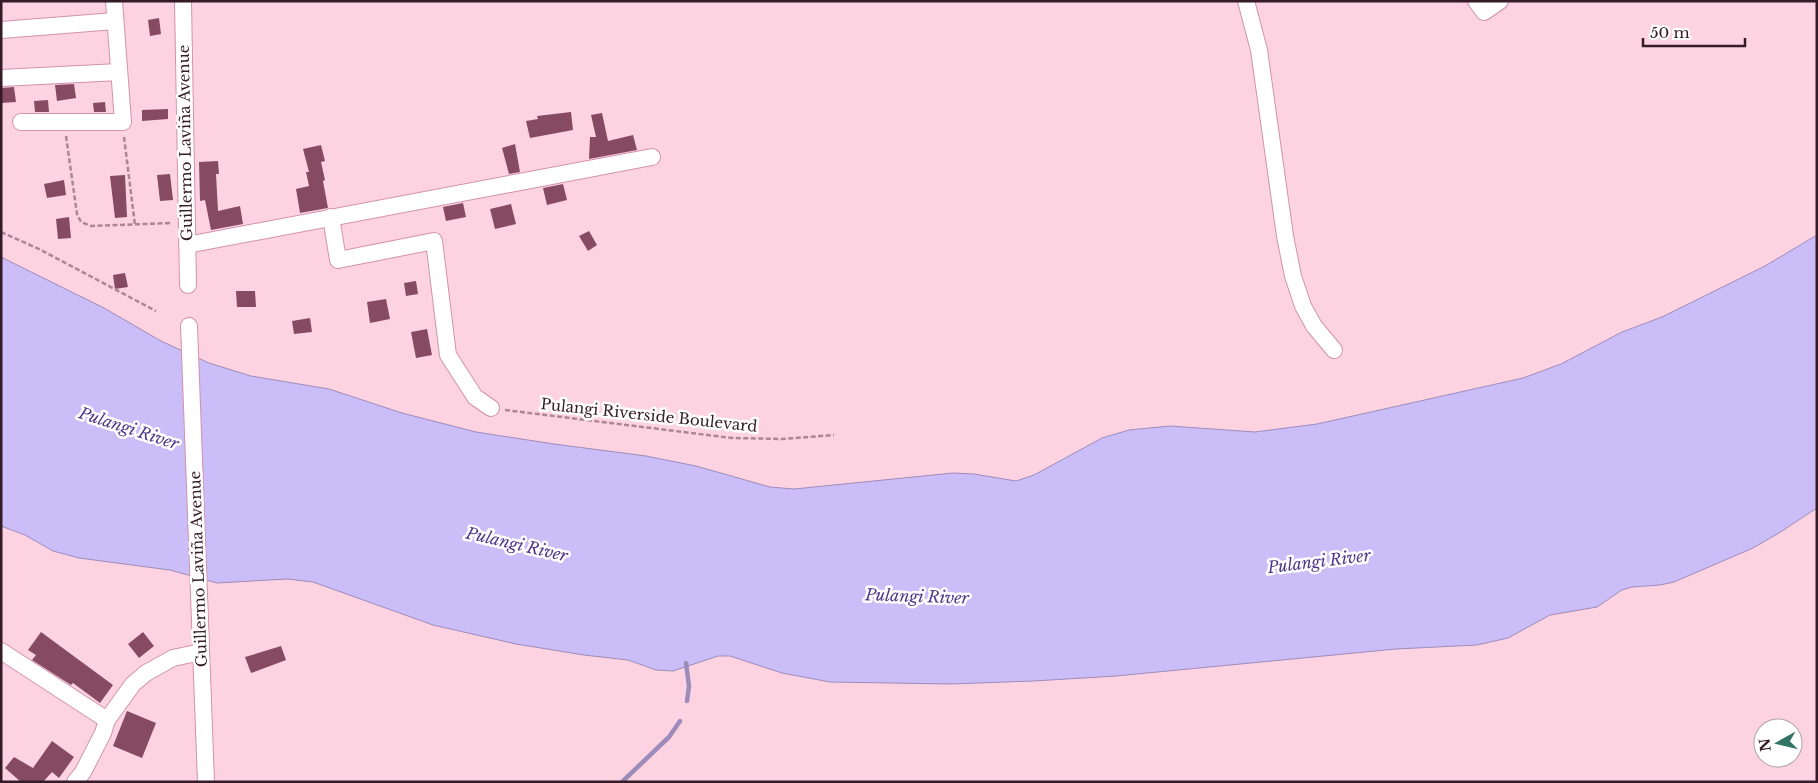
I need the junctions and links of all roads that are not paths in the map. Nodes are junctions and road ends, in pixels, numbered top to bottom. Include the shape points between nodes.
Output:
1 (114, 1) edge
2 (183, 1) edge
3 (1246, 1) edge
4 (1476, 1) edge
5 (1500, 1) edge
6 (115, 21) junction
7 (1, 30) edge
8 (119, 72) junction
9 (1, 78) edge
10 (21, 122) dead end
11 (652, 156) dead end
12 (332, 217) junction
13 (187, 245) junction
14 (188, 285) dead end
15 (189, 326) dead end
16 (1334, 350) dead end
17 (491, 408) road end
18 (1, 651) edge
19 (201, 652) junction
20 (107, 720) junction
21 (75, 782) edge
22 (206, 782) edge

1 - 6 street
2 - 13 street, Guillermo Laviña Avenue
3 - 16 street via 1259,50 1293,276 1302,306
4 - 5 street via 1484,12
6 - 7 street
6 - 8 street
8 - 9 street
8 - 10 street via 123,122
11 - 12 street
12 - 13 street
12 - 17 street via 338,260 434,241 448,355 475,397
13 - 14 street, Guillermo Laviña Avenue
15 - 19 street, Guillermo Laviña Avenue
18 - 20 street
19 - 20 street via 174,658 146,673 133,684
19 - 22 street, Guillermo Laviña Avenue
20 - 21 street via 83,772

